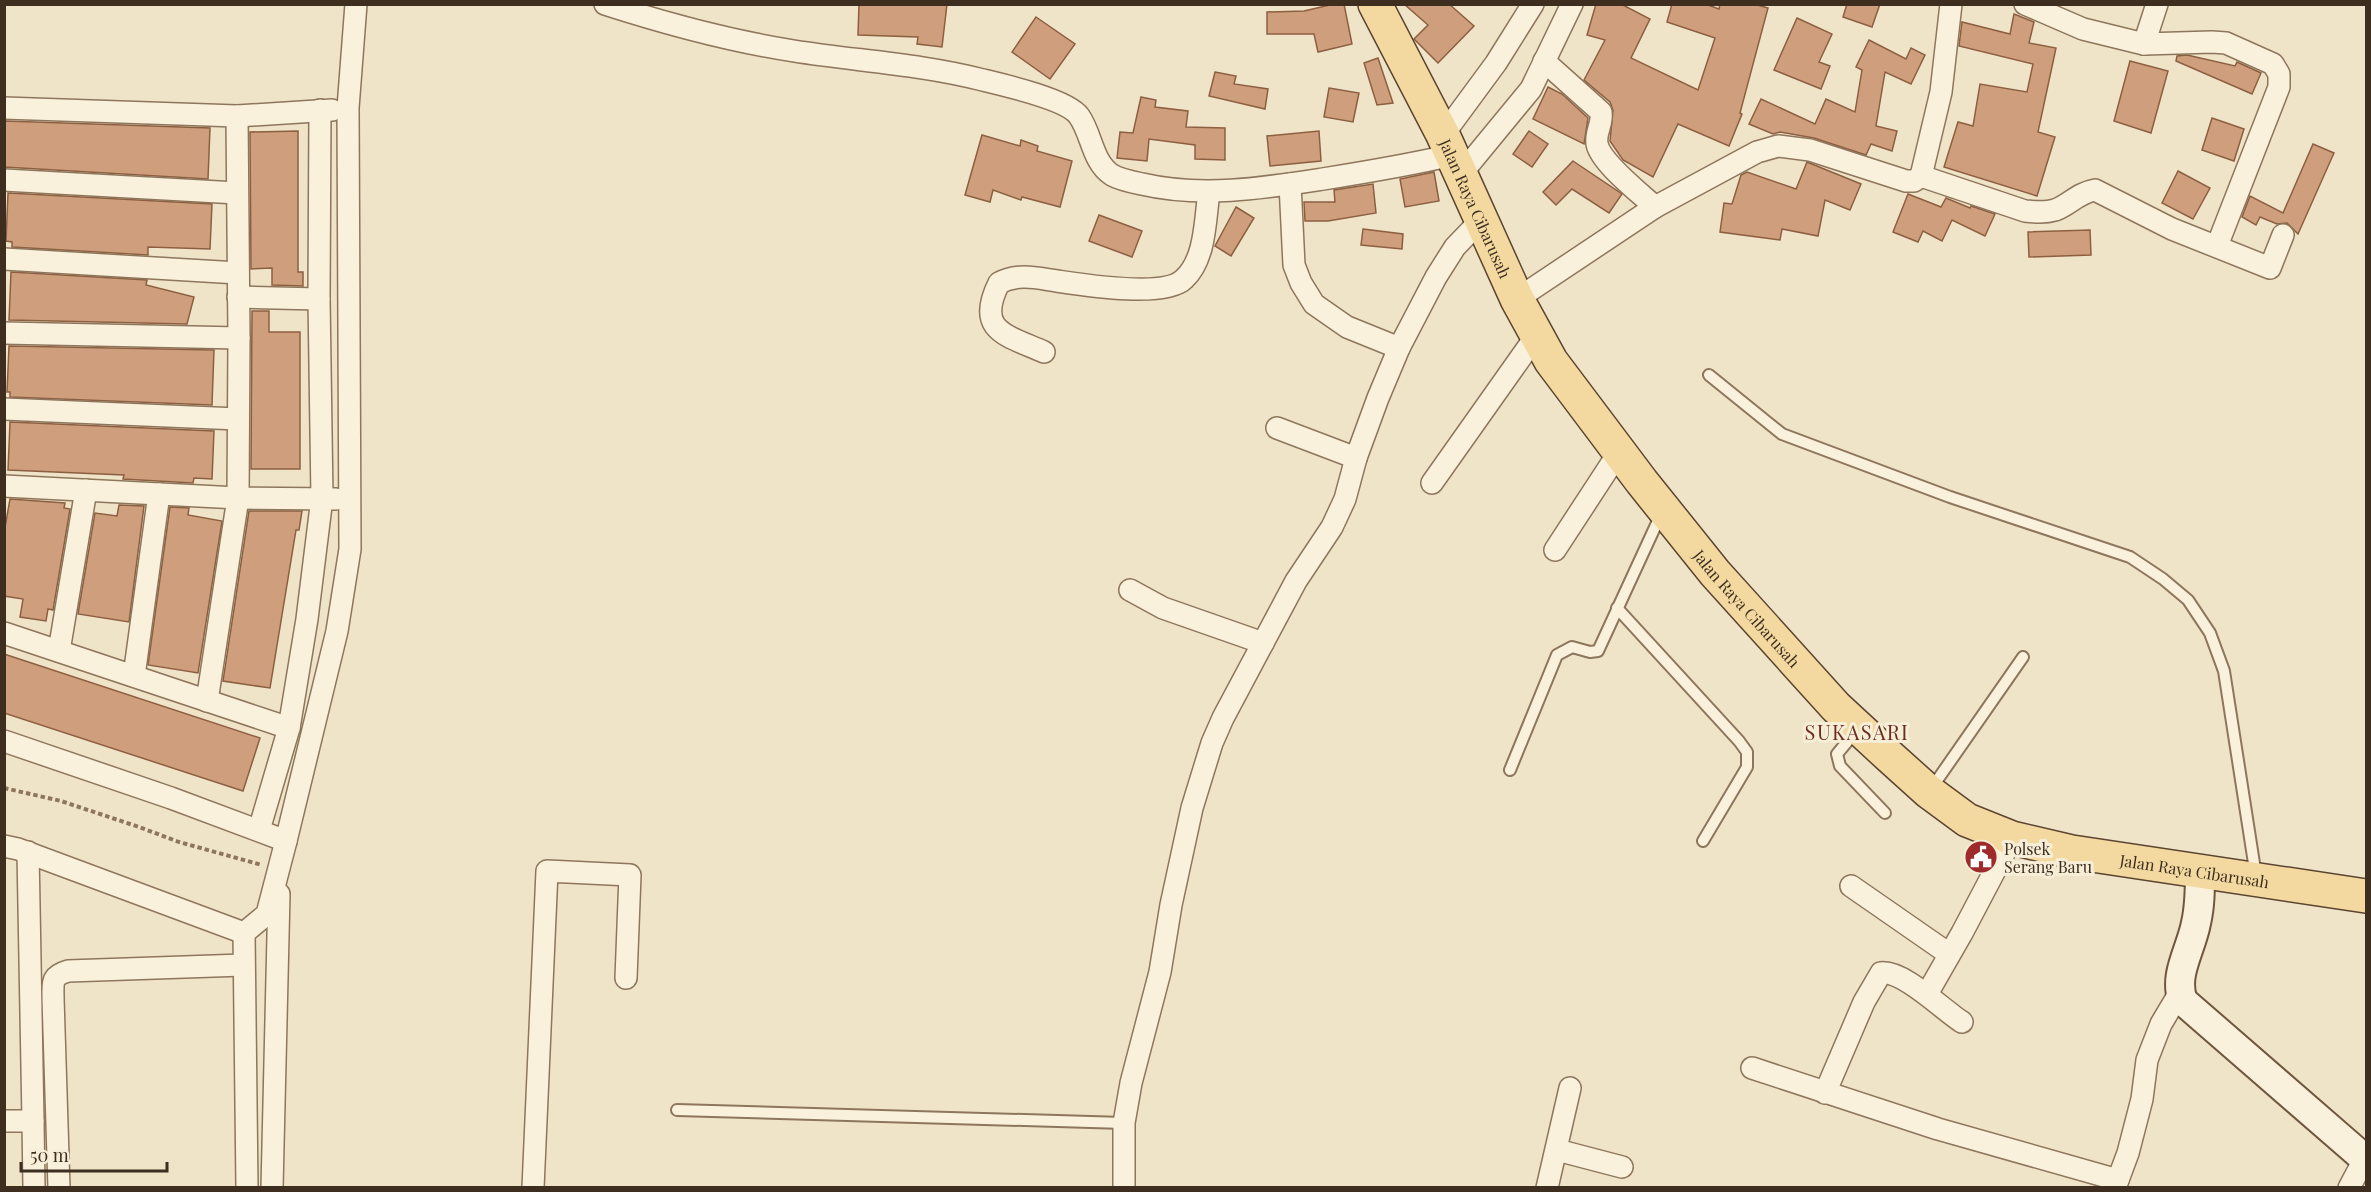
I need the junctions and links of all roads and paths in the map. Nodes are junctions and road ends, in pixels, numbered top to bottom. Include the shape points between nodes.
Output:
1 (356, 4) edge
2 (605, 4) edge
3 (1375, 4) edge
4 (1533, 4) edge
5 (1572, 4) edge
6 (1951, 4) edge
7 (2025, 4) edge
8 (2157, 4) edge
9 (2144, 44) junction
10 (1545, 61) junction
11 (4, 108) edge
12 (348, 108) junction
13 (320, 110) junction
14 (237, 116) junction
15 (1452, 155) junction
16 (1921, 176) junction
17 (4, 180) edge
18 (1290, 184) junction
19 (1209, 192) junction
20 (237, 193) junction
21 (1655, 207) junction
22 (1481, 220) junction
23 (2283, 235) dead end
24 (2217, 246) junction
25 (4, 259) edge
26 (238, 273) junction
27 (238, 297) junction
28 (320, 299) junction
29 (1517, 299) junction
30 (4, 333) edge
31 (1536, 336) junction
32 (239, 338) junction
33 (1400, 348) junction
34 (1044, 352) dead end
35 (1709, 375) dead end
36 (4, 409) edge
37 (238, 419) junction
38 (1277, 428) dead end
39 (1619, 453) junction
40 (1356, 458) junction
41 (1432, 483) dead end
42 (5, 486) edge
43 (86, 490) junction
44 (159, 494) junction
45 (238, 498) junction
46 (322, 498) junction
47 (349, 499) junction
48 (1663, 509) junction
49 (1555, 550) dead end
50 (1130, 590) dead end
51 (1617, 608) junction
52 (4, 633) edge
53 (1263, 643) junction
54 (59, 651) junction
55 (2023, 657) dead end
56 (134, 676) junction
57 (207, 701) junction
58 (1859, 727) junction
59 (288, 728) junction
60 (4, 741) edge
61 (1510, 770) dead end
62 (4, 788) edge
63 (1929, 792) junction
64 (1885, 813) dead end
65 (259, 830) junction
66 (2012, 838) junction
67 (1703, 841) dead end
68 (286, 842) junction
69 (4, 846) edge
70 (28, 852) junction
71 (280, 869) junction
72 (2200, 871) junction
73 (2256, 879) junction
74 (1851, 886) dead end
75 (2367, 896) edge
76 (244, 933) junction
77 (1950, 954) junction
78 (243, 965) junction
79 (626, 978) dead end
80 (2180, 992) junction
81 (1927, 994) junction
82 (1962, 1022) dead end
83 (1752, 1068) dead end
84 (1569, 1088) dead end
85 (1826, 1093) junction
86 (677, 1110) dead end
87 (33, 1120) junction
88 (4, 1121) edge
89 (1124, 1123) junction
90 (1557, 1150) junction
91 (2366, 1158) edge
92 (1622, 1167) dead end
93 (2117, 1184) edge
94 (34, 1188) edge
95 (60, 1188) edge
96 (247, 1188) edge
97 (272, 1188) edge
98 (533, 1188) edge
99 (1125, 1188) edge
100 (1547, 1188) edge
101 (2349, 1188) edge

1 - 12 street
2 - 19 street via 744,41 975,77 1020,89 1071,108 1080,117 1098,159 1111,174 1156,187
3 - 15 main road, Jalan Raya Cibarusah
4 - 15 street via 1496,63
5 - 10 street
6 - 16 street via 1941,92
7 - 9 street via 2083,29
8 - 9 street
9 - 24 street via 2226,43 2273,64 2279,74 2279,87
10 - 15 street via 1532,89
10 - 21 street via 1601,112 1596,133 1601,154
11 - 14 street
12 - 13 street
12 - 47 street
13 - 14 street
13 - 28 street
14 - 20 street
15 - 18 street via 1377,172
15 - 22 main road, Jalan Raya Cibarusah
16 - 21 street via 1906,181 1810,150 1778,146 1743,158
16 - 24 street via 2025,211 2056,209 2095,190 2172,229
17 - 20 street
18 - 19 street
18 - 33 street via 1293,259 1314,304 1347,327
19 - 34 street via 1196,262 1175,286 1104,288 1026,276 1010,277 999,283 989,304 993,325
20 - 26 street
21 - 29 street
22 - 29 main road, Jalan Raya Cibarusah
22 - 33 street via 1455,247 1436,277
23 - 24 street via 2270,268
25 - 26 street
26 - 27 street
27 - 28 street
27 - 32 street
28 - 46 street
29 - 31 main road, Jalan Raya Cibarusah
30 - 32 street
31 - 39 main road, Jalan Raya Cibarusah
31 - 41 street
32 - 37 street
33 - 40 street
35 - 73 lane via 1782,434 1950,497 2130,557 2188,600 2210,633 2224,671
36 - 37 street
37 - 45 street
38 - 40 street
39 - 48 main road, Jalan Raya Cibarusah
39 - 49 street
40 - 53 street via 1345,499 1332,527 1296,581
42 - 43 street
43 - 44 street
43 - 54 street
44 - 45 street
44 - 56 street
45 - 46 street
45 - 57 street
46 - 47 street
46 - 59 street
47 - 68 street via 346,582
48 - 51 lane
48 - 58 main road, Jalan Raya Cibarusah via 1776,642
50 - 53 street via 1163,608
51 - 61 lane via 1598,651 1572,647 1557,655
51 - 67 lane via 1747,752 1747,766
52 - 54 street
53 - 89 street via 1212,743 1192,808 1160,972
54 - 56 street
55 - 63 lane
56 - 57 street
57 - 59 street
58 - 63 main road, Jalan Raya Cibarusah
58 - 64 lane via 1837,759
59 - 65 street
60 - 65 street
62 - 71 path via 61,801 178,842
63 - 66 main road, Jalan Raya Cibarusah via 1967,820
65 - 68 street
66 - 72 main road, Jalan Raya Cibarusah via 2072,852
66 - 77 street
68 - 71 street
69 - 70 street
70 - 76 street
70 - 87 street
71 - 76 street via 267,914
71 - 97 street
72 - 73 main road, Jalan Raya Cibarusah
72 - 80 street via 2200,900 2179,981
73 - 75 main road, Jalan Raya Cibarusah
74 - 77 street
76 - 78 street
77 - 81 street
78 - 95 street via 58,974 53,981 53,998
78 - 96 street
79 - 98 street via 630,875 547,871
80 - 91 street via 2183,1001 2219,1034
80 - 93 street via 2161,1024 2147,1060 2142,1099
81 - 82 street
81 - 85 street via 1881,973 1864,1002
83 - 85 street
84 - 90 street
85 - 93 street
86 - 89 lane
87 - 88 street
87 - 94 street
89 - 99 street
90 - 92 street
90 - 100 street
91 - 101 street

